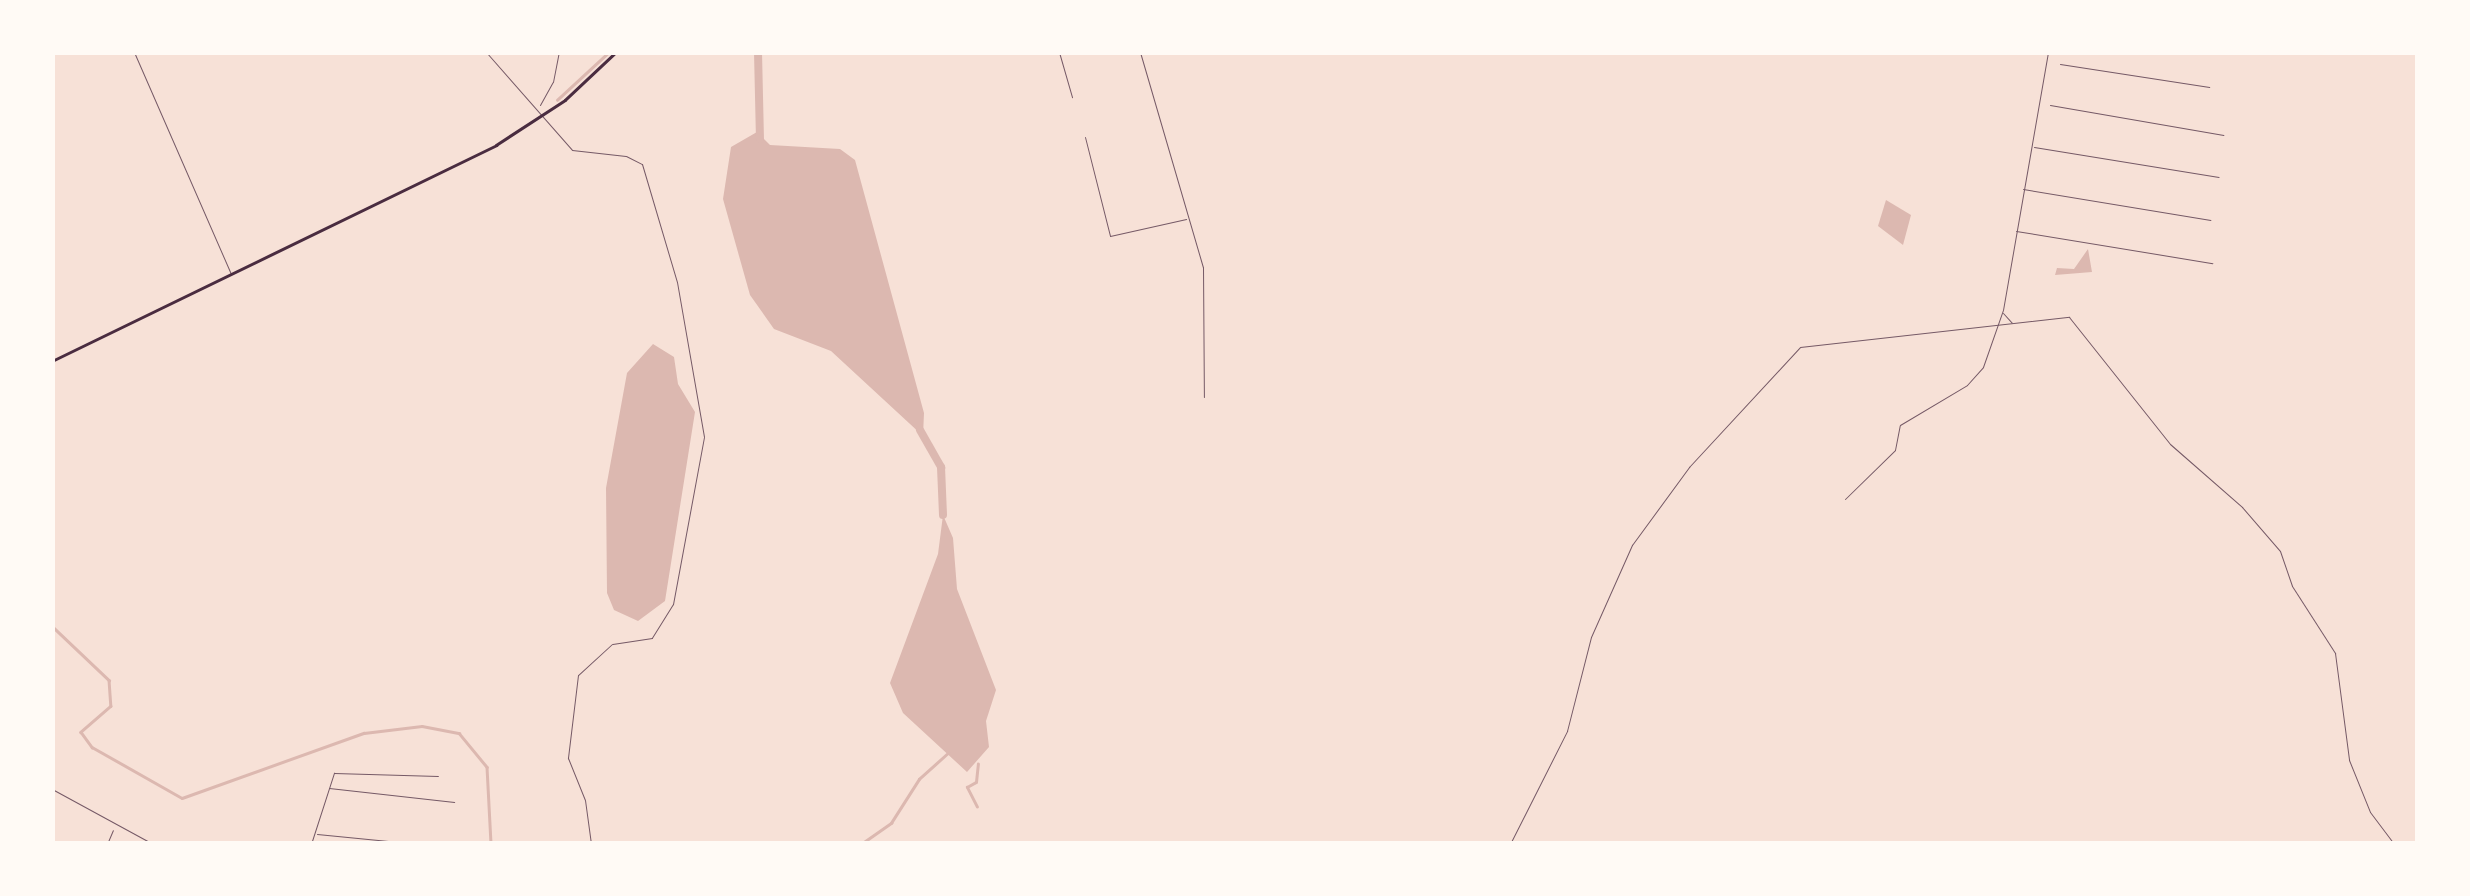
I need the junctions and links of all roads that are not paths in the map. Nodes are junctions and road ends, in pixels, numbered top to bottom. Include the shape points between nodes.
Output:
1 (134, 52) edge
2 (486, 52) edge
3 (559, 52) edge
4 (616, 52) edge
5 (1059, 52) edge
6 (1140, 52) edge
7 (2048, 52) edge
8 (2060, 64) dead end
9 (2209, 88) dead end
10 (1072, 97) dead end
11 (2050, 105) dead end
12 (539, 106) junction
13 (545, 115) junction
14 (2223, 135) dead end
15 (1084, 136) dead end
16 (2031, 146) junction
17 (2218, 177) dead end
18 (2023, 189) junction
19 (1188, 219) junction
20 (2210, 220) dead end
21 (2016, 231) junction
22 (2212, 264) dead end
23 (231, 274) junction
24 (2002, 310) junction
25 (2015, 324) junction
26 (1998, 327) junction
27 (52, 361) edge
28 (1204, 396) dead end
29 (1845, 499) dead end
30 (438, 776) dead end
31 (326, 788) junction
32 (52, 789) edge
33 (454, 802) dead end
34 (114, 827) junction
35 (314, 835) junction
36 (107, 844) edge
37 (153, 844) edge
38 (312, 844) edge
39 (419, 844) edge
40 (592, 844) edge
41 (1510, 844) edge
42 (2394, 844) edge

1 - 23 street
2 - 12 street
3 - 12 street
4 - 13 main road
5 - 10 street
6 - 19 street
7 - 16 street
8 - 9 street
11 - 14 street
12 - 13 street
13 - 23 main road
13 - 40 street via 572,150 642,164 678,282 704,437 673,604 652,638 612,644 578,675 568,758 585,800
15 - 19 street via 1110,236
16 - 17 street
16 - 18 street
18 - 20 street
18 - 21 street
19 - 28 street via 1202,267
21 - 22 street
21 - 24 street
23 - 27 main road
24 - 25 street
24 - 26 street
25 - 26 street
25 - 42 street via 2077,320 2170,444 2242,506 2280,551 2292,586 2335,653 2350,760 2370,812
26 - 29 street via 1983,367 1967,386 1900,425 1894,450
26 - 41 street via 1969,324 1902,340 1800,347 1690,467 1632,545 1591,637 1568,730
30 - 31 street via 347,770 334,772
31 - 33 street
31 - 35 street
32 - 34 street
34 - 36 street
34 - 37 street
35 - 38 street
35 - 39 street

